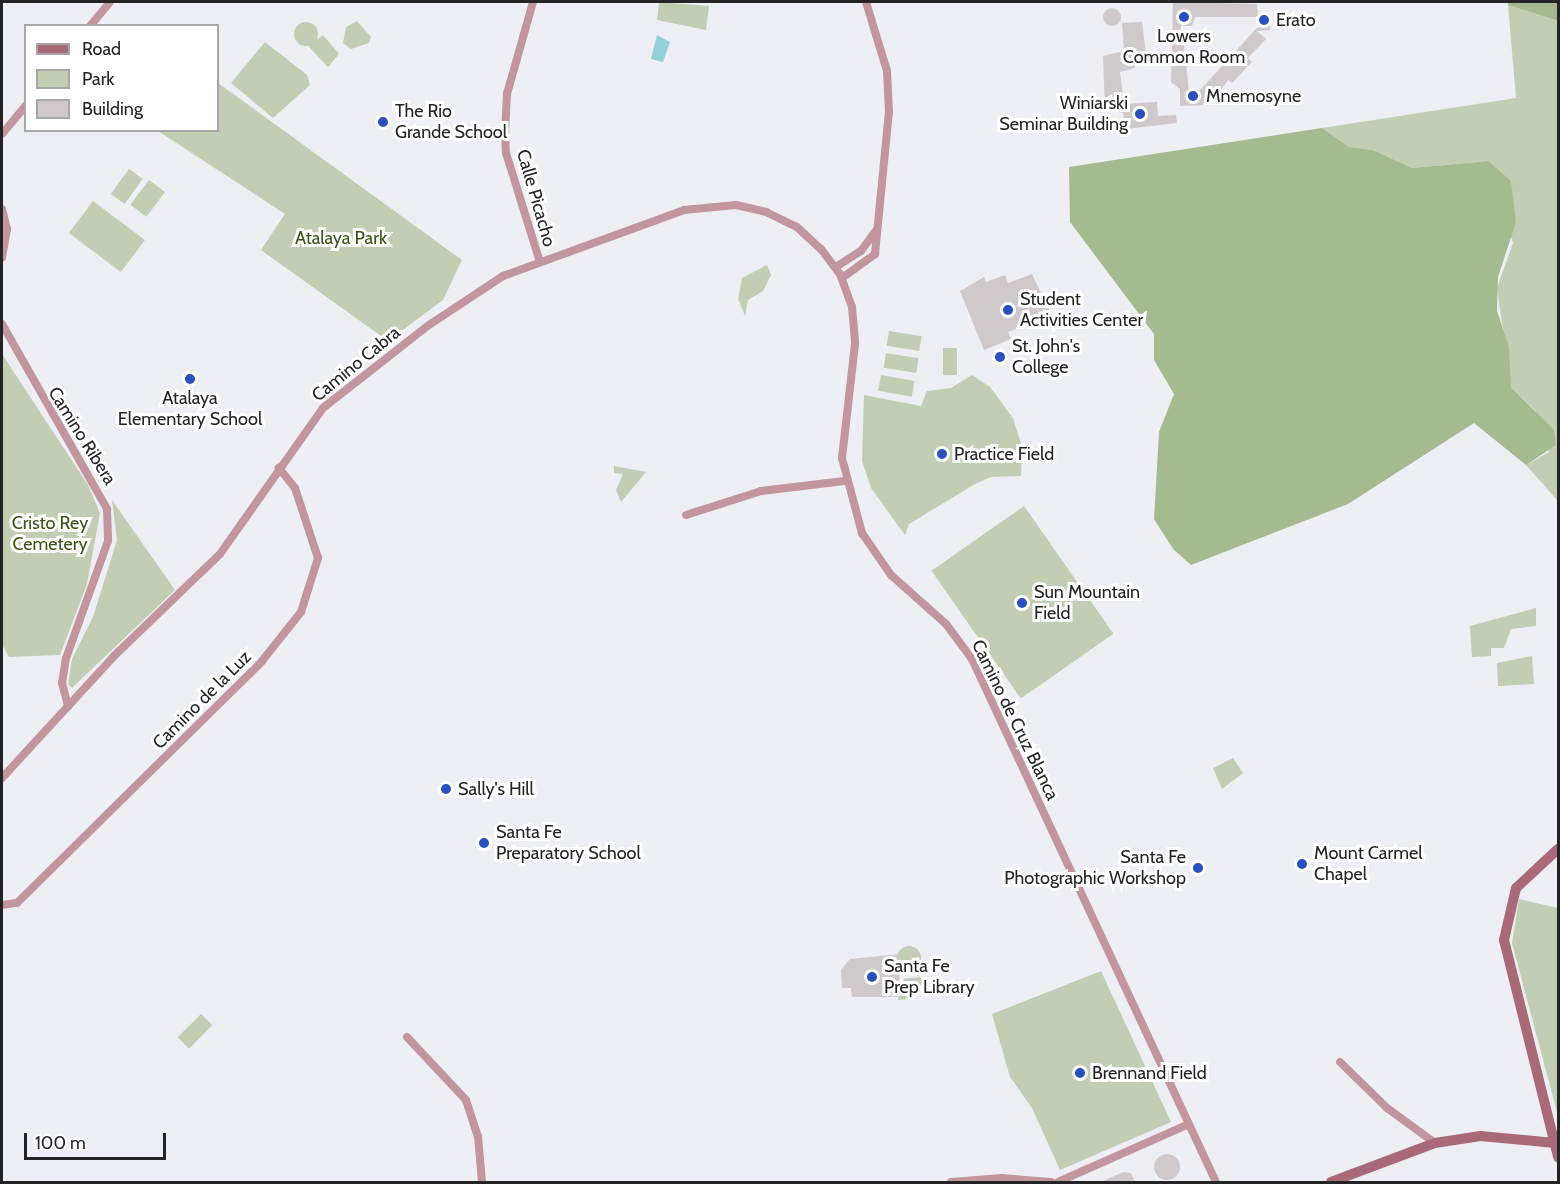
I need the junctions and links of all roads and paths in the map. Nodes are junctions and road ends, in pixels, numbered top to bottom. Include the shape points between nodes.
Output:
1 (110, 2) edge
2 (533, 2) edge
3 (866, 2) edge
4 (92, 24) edge
5 (24, 107) edge
6 (2, 134) edge
7 (2, 209) edge
8 (875, 232) junction
9 (2, 258) edge
10 (540, 262) junction
11 (839, 273) junction
12 (2, 324) edge
13 (279, 468) junction
14 (844, 481) junction
15 (686, 515) dead end
16 (68, 706) junction
17 (2, 778) edge
18 (1558, 849) edge
19 (2, 905) edge
20 (407, 1036) dead end
21 (1340, 1062) dead end
22 (1189, 1124) junction
23 (1435, 1143) junction
24 (1555, 1143) junction
25 (1558, 1157) edge
26 (482, 1182) edge
27 (951, 1182) edge
28 (1051, 1182) edge
29 (1058, 1182) edge
30 (1216, 1182) edge
31 (1331, 1182) edge

1 - 4 street
2 - 10 street, Calle Picacho via 507,94 505,128 506,153
3 - 8 street via 889,88
5 - 6 street
7 - 9 street via 7,230
8 - 11 street
8 - 11 street via 875,254
10 - 11 street, Camino Cabra via 700,205 735,205 797,227
10 - 13 street, Camino Cabra via 482,287 366,373 323,408
11 - 14 street, Camino de Cruz Blanca via 856,334 841,437
12 - 16 street, Camino Ribera via 10,348 107,509 108,541 66,658 62,683
13 - 16 street, Camino Cabra via 213,561
13 - 19 street, Camino de la Luz via 295,488 318,558 301,612 262,661 25,895
14 - 15 street via 761,491
14 - 22 street, Camino de Cruz Blanca via 862,533 879,561 951,630 972,659
16 - 17 street, Camino Cabra
18 - 24 street via 1516,888 1505,917 1506,953
20 - 26 street via 466,1100 478,1136
21 - 23 street via 1387,1108
22 - 29 street
22 - 30 street, Camino de Cruz Blanca
23 - 24 street via 1480,1136
23 - 31 street
24 - 25 street
27 - 28 street via 1002,1178

